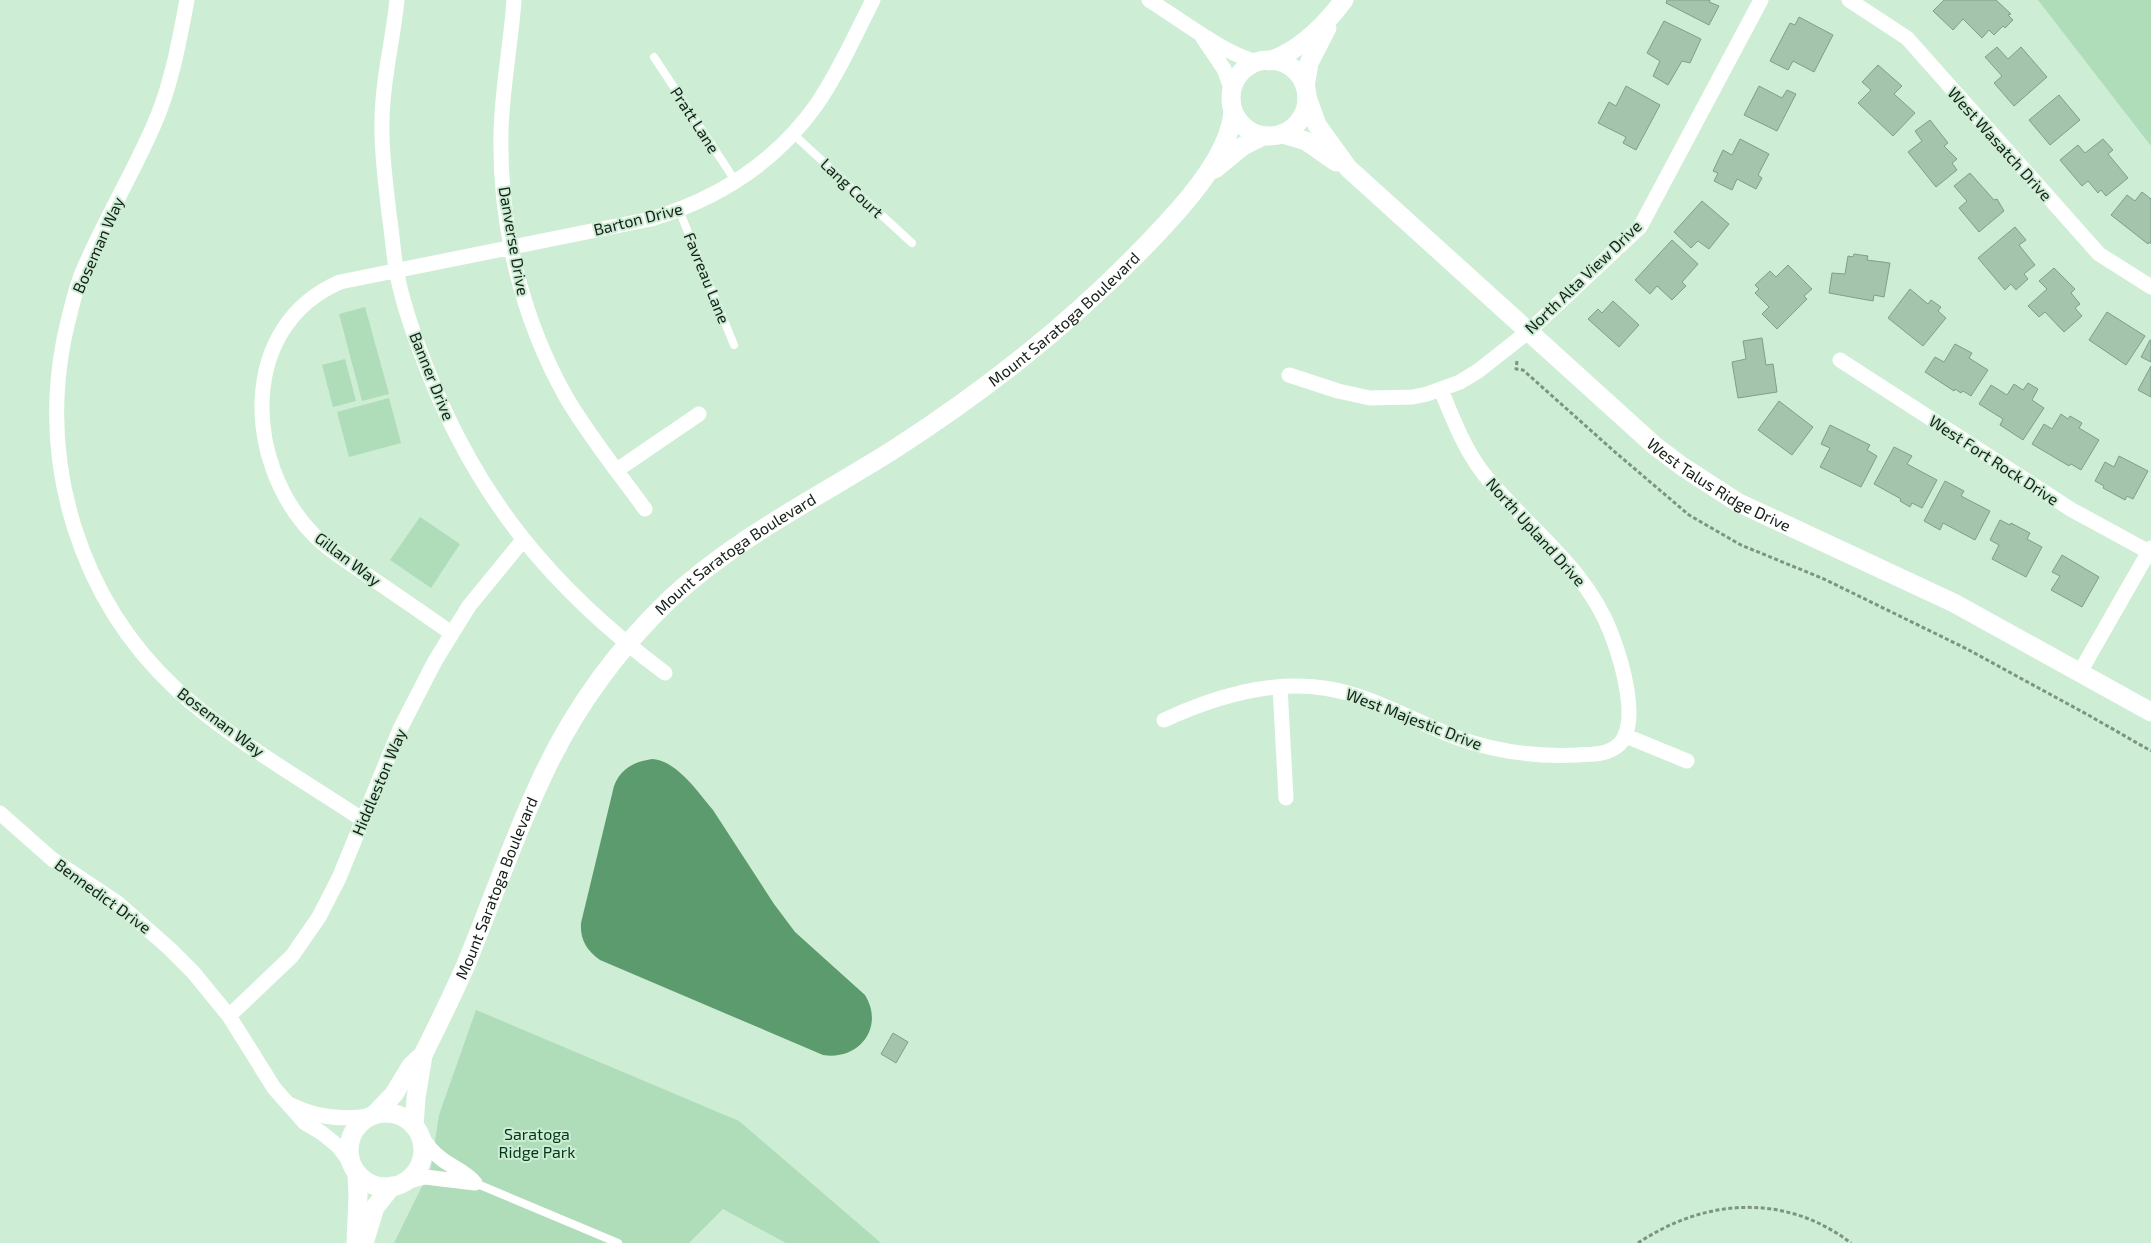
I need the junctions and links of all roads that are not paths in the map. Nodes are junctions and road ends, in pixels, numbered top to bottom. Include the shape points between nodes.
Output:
1 (187, 0) edge
2 (397, 0) edge
3 (514, 0) edge
4 (872, 0) edge
5 (1149, 0) edge
6 (1344, 0) edge
7 (1761, 0) edge
8 (1849, 0) edge
9 (1333, 15) junction
10 (1193, 28) junction
11 (654, 57) dead end
12 (1264, 61) junction
13 (1232, 91) junction
14 (1306, 92) junction
15 (1234, 112) junction
16 (793, 134) junction
17 (1282, 134) junction
18 (1263, 136) junction
19 (1348, 168) junction
20 (1203, 180) junction
21 (736, 182) junction
22 (679, 210) junction
23 (912, 243) dead end
24 (511, 247) junction
25 (396, 270) junction
26 (2151, 287) edge
27 (1529, 331) junction
28 (734, 345) dead end
29 (1840, 360) dead end
30 (1288, 375) dead end
31 (1442, 390) junction
32 (699, 414) dead end
33 (617, 470) junction
34 (644, 509) dead end
35 (523, 540) junction
36 (2150, 551) edge
37 (452, 633) junction
38 (627, 645) junction
39 (665, 672) dead end
40 (2080, 672) junction
41 (1280, 688) junction
42 (2151, 712) edge
43 (1164, 720) dead end
44 (1626, 736) junction
45 (1687, 761) dead end
46 (1286, 798) dead end
47 (0, 813) edge
48 (363, 820) junction
49 (229, 1016) junction
50 (423, 1055) junction
51 (290, 1104) junction
52 (372, 1115) junction
53 (417, 1130) junction
54 (354, 1169) junction
55 (475, 1183) junction
56 (397, 1185) junction
57 (356, 1243) edge
58 (364, 1243) edge
59 (618, 1243) edge

1 - 48 street, Boseman Way via 176,60 154,125 82,275 67,325 57,407 65,494 72,523 92,575 118,619 152,664 216,722
2 - 25 street, Banner Drive via 382,121 384,170
3 - 24 street, Danverse Drive via 501,135
4 - 16 street, Barton Drive via 830,84
5 - 10 street
6 - 9 street
7 - 27 street, North Alta View Drive via 1640,227
8 - 26 street, West Wasatch Drive via 1907,38 2099,254
9 - 12 street via 1298,47
9 - 14 street via 1309,63
10 - 12 street via 1238,55
10 - 13 street via 1217,57
11 - 21 lane, Pratt Lane
12 - 13 street via 1245,69
12 - 14 street via 1287,65 1295,71
13 - 15 street
14 - 17 street via 1306,106 1298,123
14 - 19 street, West Talus Ridge Drive via 1317,125
15 - 18 street via 1248,130
15 - 20 street, Mount Saratoga Boulevard via 1226,140
16 - 21 street, Barton Drive
16 - 23 lane, Lang Court
17 - 18 street
17 - 19 street, West Talus Ridge Drive via 1306,141
18 - 20 street, Mount Saratoga Boulevard via 1243,146
19 - 27 street, West Talus Ridge Drive
20 - 38 street, Mount Saratoga Boulevard via 1136,257 1073,317 1009,370 905,442 721,557 670,600
21 - 22 street, Barton Drive
22 - 24 street, Barton Drive via 651,219
22 - 28 lane, Favreau Lane
24 - 25 street, Barton Drive
24 - 33 street, Danverse Drive via 527,311 552,372 584,425
25 - 35 street, Banner Drive via 421,353 448,418 482,481
25 - 37 street, Gillan Way via 353,278 328,287 290,319 266,366 262,396 264,431 280,486 300,520 313,534
27 - 31 street, North Alta View Drive via 1478,371
27 - 40 street, West Talus Ridge Drive via 1655,446 1711,487 1764,516 1946,599
29 - 36 street, West Fort Rock Drive via 2072,510
30 - 31 street, North Alta View Drive via 1370,398 1401,399
31 - 44 street, North Upland Drive via 1473,460 1575,572 1596,602 1610,632 1624,680 1630,720
32 - 33 street
33 - 34 street, Danverse Drive
35 - 37 street, Hiddleston Way via 488,580
35 - 38 street, Banner Drive via 596,618
36 - 40 street
37 - 48 street, Hiddleston Way via 416,694
38 - 39 street, Banner Drive
38 - 50 street, Mount Saratoga Boulevard via 585,702 546,770 467,962
40 - 42 street, West Talus Ridge Drive
41 - 43 street, West Majestic Drive via 1229,695
41 - 44 street, West Majestic Drive via 1321,688 1365,697 1477,744 1522,754 1599,754 1616,748
41 - 46 street
44 - 45 street
47 - 49 street, Bennedict Drive via 52,860 119,904 145,926 193,972
48 - 49 street, Hiddleston Way via 330,898 307,936 274,974
49 - 51 street, Bennedict Drive via 264,1074
50 - 52 street, Mount Saratoga Boulevard via 411,1066 394,1094
50 - 53 street, Mount Saratoga Boulevard via 416,1098
51 - 52 street, Bennedict Drive via 326,1116 354,1118
51 - 54 street, Bennedict Drive via 305,1123 339,1147
52 - 53 street via 383,1112 400,1115
52 - 54 street via 362,1121 350,1137 349,1156
53 - 55 street via 438,1156 467,1174
53 - 56 street via 423,1153 420,1163 410,1178
54 - 56 street via 373,1184
54 - 57 street via 358,1196
55 - 56 street via 425,1177
55 - 59 lane
56 - 58 street via 375,1207

